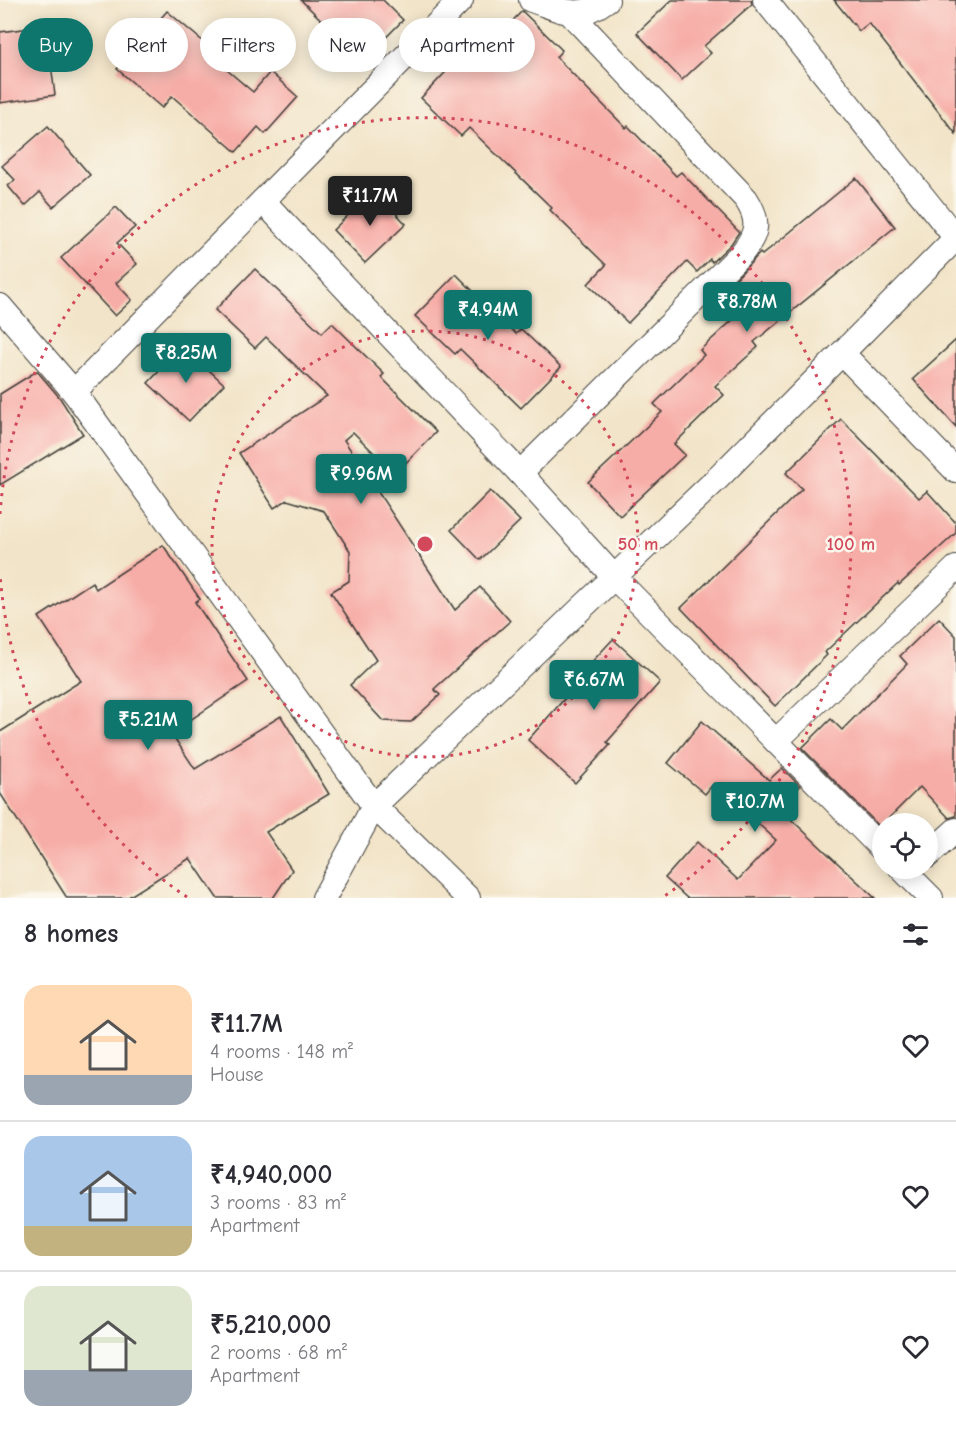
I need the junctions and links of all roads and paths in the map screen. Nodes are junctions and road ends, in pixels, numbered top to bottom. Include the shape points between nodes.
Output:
1 (461, 0) edge
2 (531, 0) edge
3 (608, 0) edge
4 (765, 0) edge
5 (569, 12) junction
6 (263, 201) junction
7 (0, 306) edge
8 (842, 353) junction
9 (74, 392) junction
10 (956, 471) edge
11 (520, 473) junction
12 (956, 568) edge
13 (614, 577) junction
14 (776, 741) junction
15 (374, 806) junction
16 (956, 830) edge
17 (872, 839) edge
18 (938, 846) edge
19 (915, 879) edge
20 (324, 898) edge
21 (468, 898) edge
22 (931, 898) edge

1 - 6 street
2 - 5 street
3 - 5 street via 584,13
4 - 8 street via 956,237
5 - 11 street via 746,199 756,226 752,241 742,253
6 - 9 street
6 - 11 street
7 - 9 street
8 - 10 street
8 - 13 street
9 - 15 street
11 - 13 street
12 - 14 street
13 - 14 street
13 - 15 street
14 - 17 street
15 - 20 street
15 - 21 street
16 - 18 street
19 - 22 street

